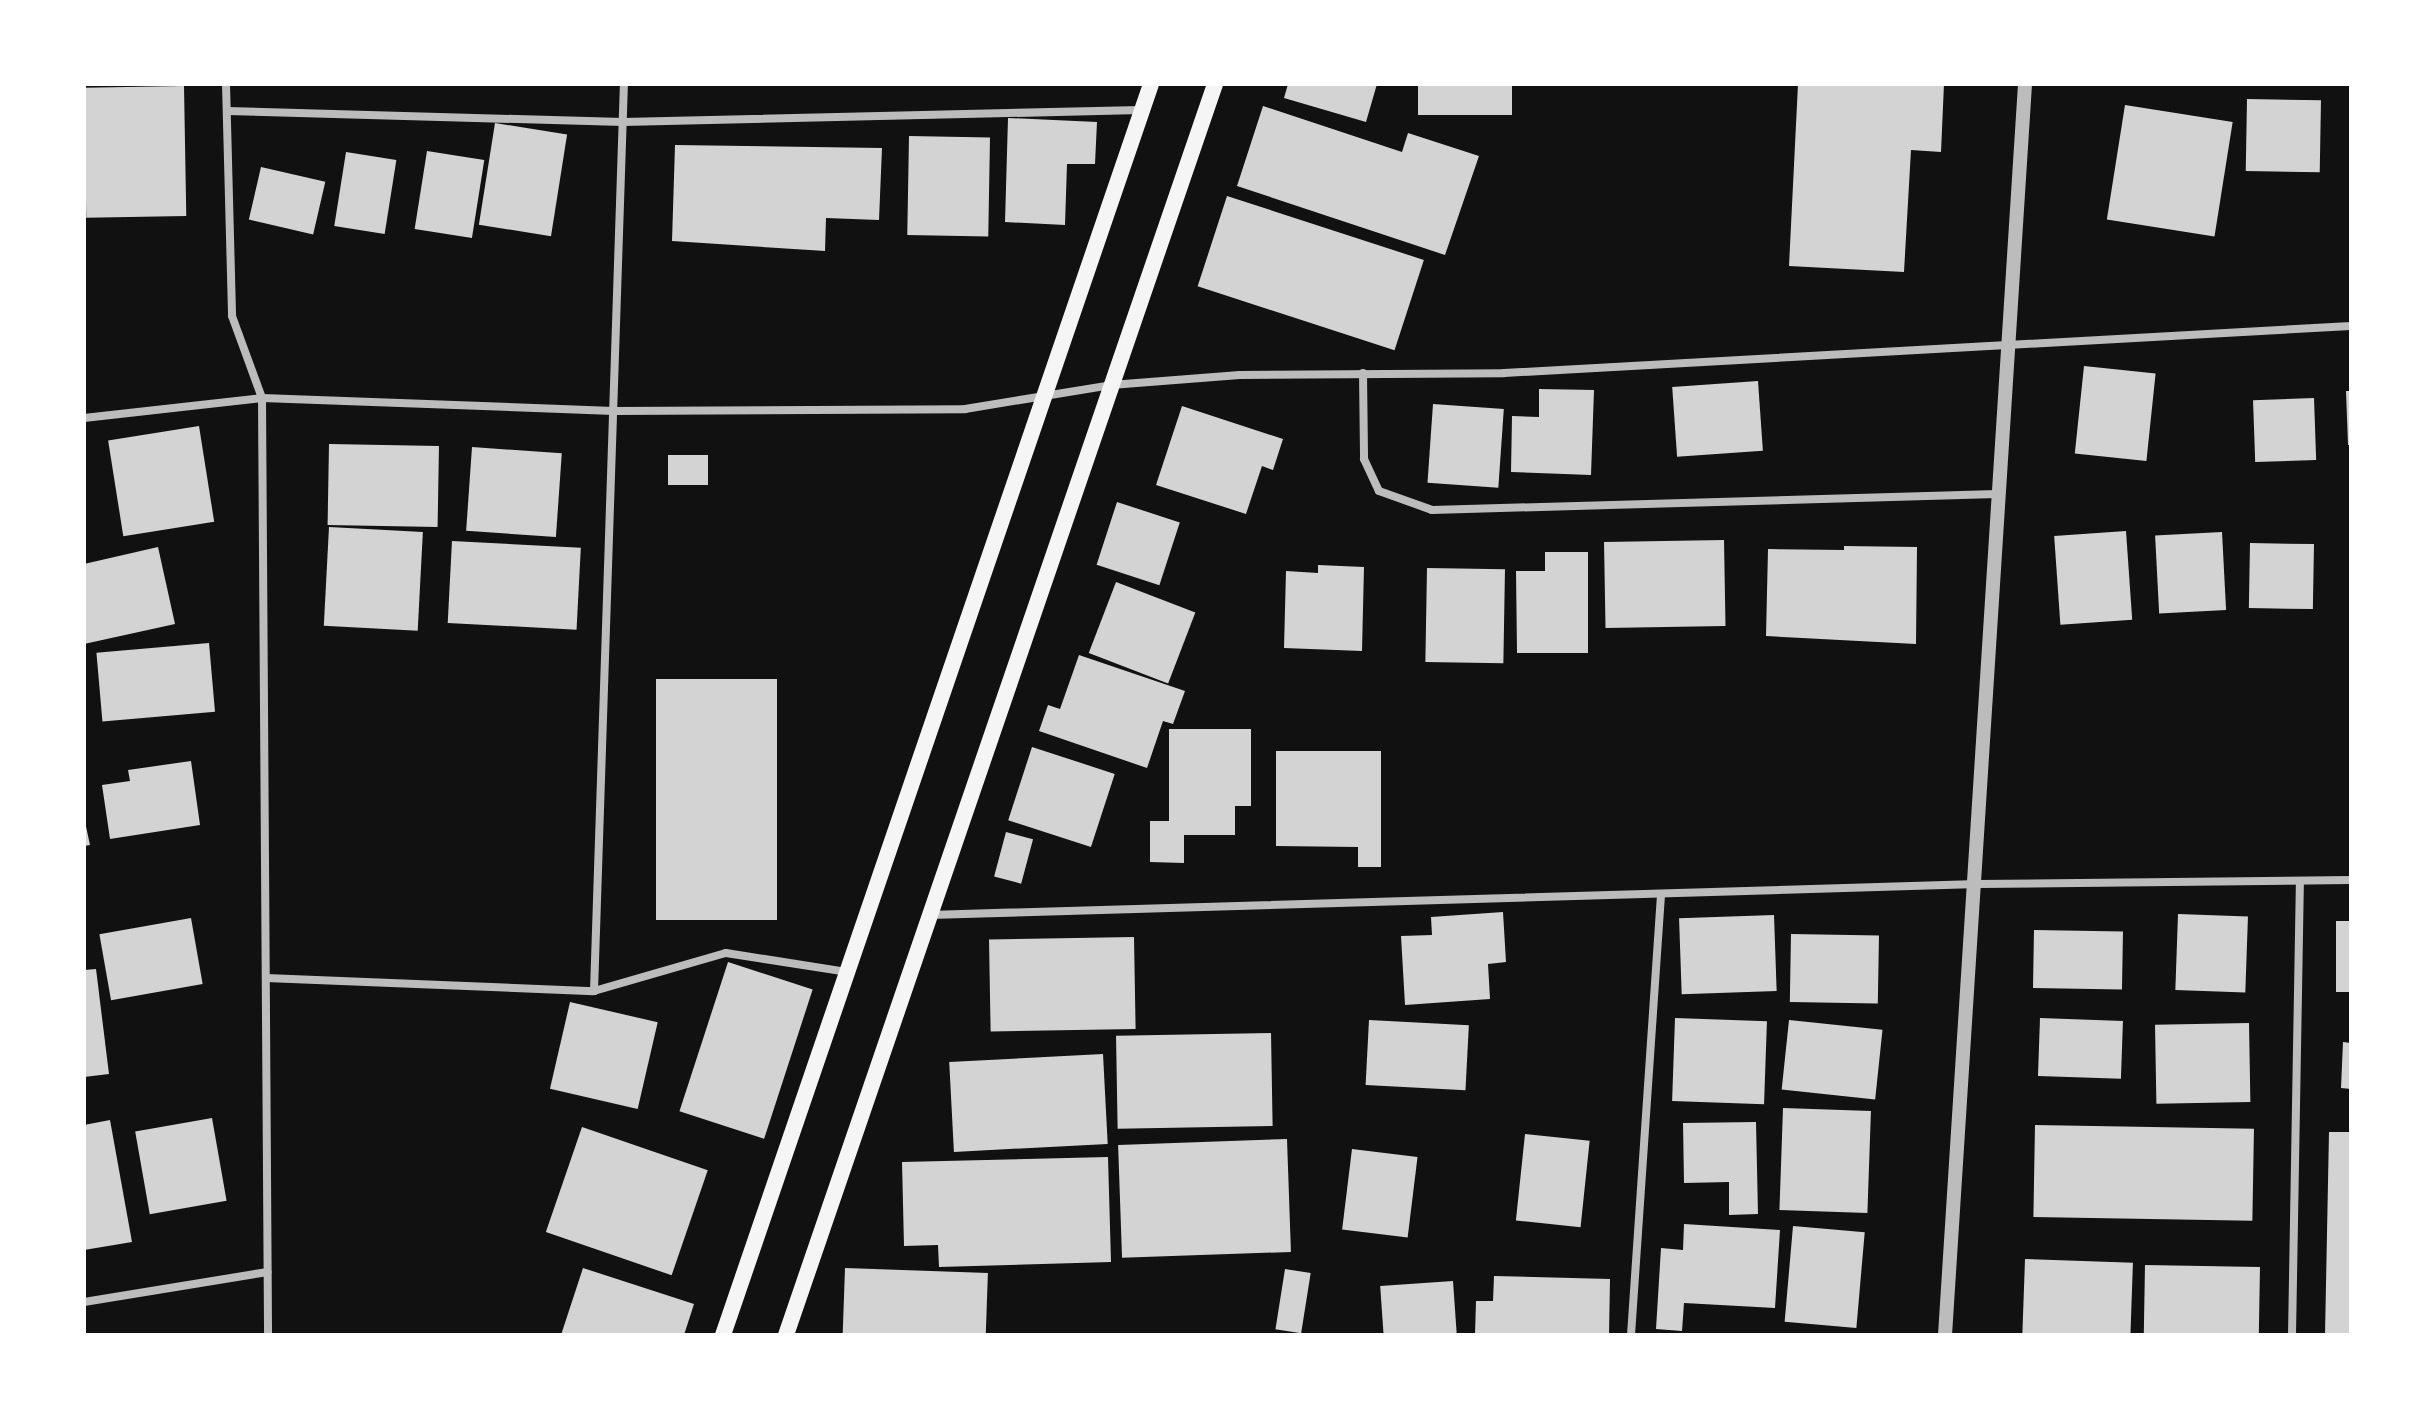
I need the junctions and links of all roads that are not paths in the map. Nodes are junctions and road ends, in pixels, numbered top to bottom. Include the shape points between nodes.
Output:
1 (226, 84) edge
2 (624, 84) edge
3 (1151, 84) edge
4 (1215, 84) edge
5 (2025, 84) edge
6 (1142, 110) junction
7 (227, 111) junction
8 (623, 122) junction
9 (2351, 326) edge
10 (2004, 348) junction
11 (1363, 373) junction
12 (1111, 385) junction
13 (262, 398) junction
14 (1044, 399) junction
15 (614, 411) junction
16 (84, 418) edge
17 (1997, 494) junction
18 (2351, 880) edge
19 (2300, 881) junction
20 (1978, 884) junction
21 (1661, 894) junction
22 (929, 915) junction
23 (848, 972) junction
24 (266, 978) junction
25 (594, 991) junction
26 (268, 1272) junction
27 (84, 1302) edge
28 (268, 1335) edge
29 (723, 1335) edge
30 (786, 1335) edge
31 (1631, 1335) edge
32 (1945, 1335) edge
33 (2292, 1335) edge

1 - 7 street
2 - 8 street
3 - 6 main road
4 - 12 main road
5 - 10 street
6 - 8 street
6 - 14 main road
7 - 8 street
7 - 13 street via 232,316
8 - 15 street
9 - 10 street
10 - 11 street via 1504,373
10 - 17 street
11 - 12 street
11 - 17 street via 1364,459 1379,491 1432,510
12 - 14 street
12 - 22 main road
13 - 15 street
13 - 16 street
13 - 24 street
14 - 15 street via 965,409
14 - 23 main road
15 - 25 street
17 - 20 street
18 - 19 street
19 - 20 street
19 - 33 street
20 - 21 street
20 - 32 street
21 - 22 street
21 - 31 street
22 - 30 main road
23 - 25 street via 726,953
23 - 29 main road
24 - 25 street
24 - 26 street
26 - 27 street
26 - 28 street

